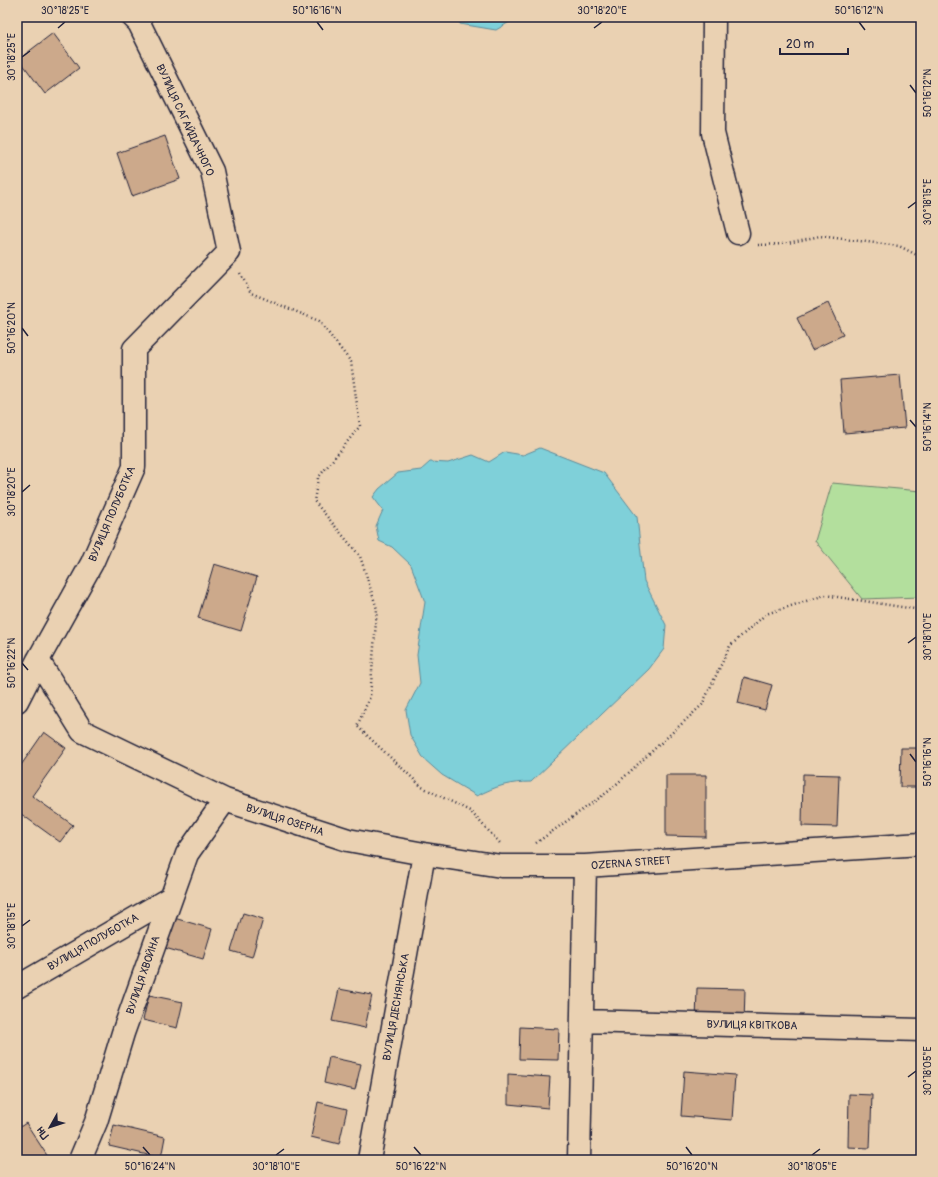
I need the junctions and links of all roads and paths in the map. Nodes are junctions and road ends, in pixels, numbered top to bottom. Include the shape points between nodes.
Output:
1 (133, 17) edge
2 (714, 17) edge
3 (738, 233) joint
4 (229, 252) junction
5 (921, 257) edge
6 (921, 610) edge
7 (38, 660) junction
8 (17, 701) edge
9 (225, 800) junction
10 (533, 844) dead end
11 (921, 844) edge
12 (424, 854) junction
13 (501, 866) junction
14 (586, 866) junction
15 (170, 898) junction
16 (17, 987) edge
17 (582, 1022) junction
18 (921, 1030) edge
19 (80, 1160) edge
20 (369, 1160) edge
21 (579, 1160) edge

1 - 4 street, ВУЛИЦЯ САГАЙДАЧНОГО via 139,23 212,172
2 - 3 street via 713,133
3 - 5 path via 757,245 783,244 820,236 899,246
4 - 7 street, ВУЛИЦЯ ПОЛУБОТКА via 134,348 134,467 92,563
4 - 13 path via 251,293 319,321 351,362 360,426 318,478 314,501 360,556 377,609 370,697 357,726 422,787 470,810 514,858
6 - 10 path via 825,595 766,614 730,646 702,705 609,791
7 - 8 street, ВУЛИЦЯ ПОЛУБОТКА
7 - 9 street, ВУЛИЦЯ ОЗЕРНА via 82,731
9 - 12 street, ВУЛИЦЯ ОЗЕРНА via 348,840
9 - 15 street, ВУЛИЦЯ ХВОЙНА via 187,854
11 - 14 street, OZERNA STREET
12 - 13 street, ВУЛИЦЯ ОЗЕРНА
12 - 20 street, ВУЛИЦЯ ДЕСНЯНСЬКА
13 - 14 street, ВУЛИЦЯ ОЗЕРНА
14 - 17 street, OZERNA STREET
15 - 16 street, ВУЛИЦЯ ПОЛУБОТКА
15 - 19 street, ВУЛИЦЯ ХВОЙНА via 123,1033 96,1122
17 - 18 street, ВУЛИЦЯ КВІТКОВА
17 - 21 street, OZERNA STREET

